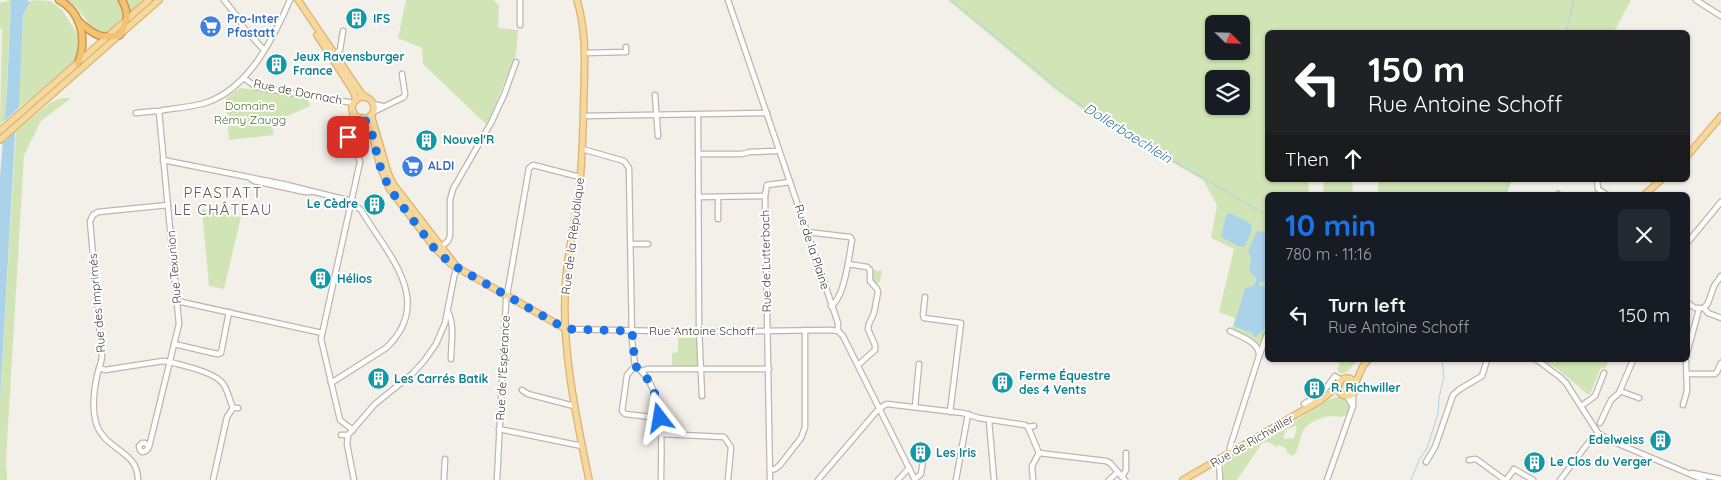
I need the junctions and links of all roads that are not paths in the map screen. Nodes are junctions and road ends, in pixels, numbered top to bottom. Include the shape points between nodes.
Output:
1 (58, 0) edge
2 (122, 0) edge
3 (149, 0) edge
4 (160, 0) edge
5 (224, 0) edge
6 (291, 0) edge
7 (298, 0) edge
8 (520, 0) edge
9 (577, 0) edge
10 (1696, 0) edge
11 (729, 2) edge
12 (1721, 16) edge
13 (128, 18) junction
14 (78, 22) junction
15 (520, 25) dead end
16 (343, 31) dead end
17 (120, 34) junction
18 (106, 38) junction
19 (626, 47) dead end
20 (264, 50) junction
21 (585, 53) junction
22 (334, 55) junction
23 (516, 62) dead end
24 (78, 63) junction
25 (402, 74) dead end
26 (244, 78) junction
27 (656, 96) dead end
28 (366, 97) junction
29 (355, 101) junction
30 (373, 104) junction
31 (383, 106) junction
32 (159, 112) junction
33 (354, 112) junction
34 (136, 113) dead end
35 (372, 113) junction
36 (767, 114) junction
37 (657, 115) junction
38 (698, 115) junction
39 (583, 116) junction
40 (1721, 116) edge
41 (361, 118) junction
42 (351, 124) junction
43 (0, 132) edge
44 (658, 136) dead end
45 (0, 140) edge
46 (582, 148) junction
47 (776, 151) dead end
48 (1690, 153) edge
49 (698, 154) junction
50 (163, 160) junction
51 (580, 177) junction
52 (790, 182) junction
53 (1660, 182) edge
54 (1648, 192) edge
55 (765, 196) junction
56 (698, 197) junction
57 (718, 197) junction
58 (1721, 202) edge
59 (351, 203) junction
60 (168, 205) junction
61 (718, 219) dead end
62 (807, 232) junction
63 (1690, 240) edge
64 (631, 244) junction
65 (648, 244) dead end
66 (439, 249) junction
67 (848, 264) junction
68 (457, 267) junction
69 (1721, 276) edge
70 (507, 296) junction
71 (926, 297) dead end
72 (177, 301) junction
73 (1690, 304) edge
74 (831, 306) junction
75 (1701, 308) junction
76 (229, 312) junction
77 (448, 312) junction
78 (1721, 318) edge
79 (566, 329) junction
80 (804, 330) junction
81 (632, 331) junction
82 (767, 331) junction
83 (1230, 331) dead end
84 (700, 332) junction
85 (838, 332) junction
86 (322, 333) junction
87 (1265, 340) edge
88 (174, 344) junction
89 (1690, 344) edge
90 (1259, 356) junction
91 (451, 359) dead end
92 (170, 362) junction
93 (1366, 362) edge
94 (1486, 362) edge
95 (1540, 362) edge
96 (1632, 362) edge
97 (1686, 362) edge
98 (1721, 363) edge
99 (919, 364) dead end
100 (858, 365) junction
101 (635, 366) junction
102 (1363, 366) junction
103 (99, 368) junction
104 (702, 368) junction
105 (769, 369) junction
106 (642, 371) junction
107 (1604, 373) dead end
108 (1687, 374) junction
109 (1348, 378) junction
110 (1341, 380) junction
111 (331, 383) junction
112 (1566, 383) junction
113 (1356, 384) junction
114 (1338, 386) junction
115 (522, 390) dead end
116 (1620, 390) junction
117 (1353, 393) junction
118 (1344, 395) junction
119 (702, 396) dead end
120 (1639, 398) dead end
121 (1321, 400) junction
122 (1304, 404) dead end
123 (1584, 404) junction
124 (1683, 405) dead end
125 (574, 406) junction
126 (1353, 406) junction
127 (915, 407) junction
128 (880, 408) junction
129 (950, 412) junction
130 (968, 414) junction
131 (660, 418) junction
132 (989, 420) junction
133 (1600, 423) dead end
134 (1034, 426) dead end
135 (1028, 427) junction
136 (1594, 428) junction
137 (499, 429) junction
138 (353, 430) junction
139 (1598, 433) junction
140 (661, 434) junction
141 (341, 435) dead end
142 (348, 435) junction
143 (582, 446) junction
144 (148, 449) dead end
145 (1126, 453) dead end
146 (924, 454) dead end
147 (1039, 454) junction
148 (1230, 454) junction
149 (445, 459) dead end
150 (1219, 460) junction
151 (1470, 460) dead end
152 (1426, 462) dead end
153 (909, 468) junction
154 (770, 470) junction
155 (1684, 471) junction
156 (1118, 472) junction
157 (1124, 478) edge
158 (1721, 479) edge
159 (138, 480) edge
160 (213, 480) edge
161 (354, 480) edge
162 (444, 480) edge
163 (497, 480) edge
164 (590, 480) edge
165 (661, 480) edge
166 (728, 480) edge
167 (770, 480) edge
168 (818, 480) edge
169 (898, 480) edge
170 (915, 480) edge
171 (956, 480) edge
172 (994, 480) edge
173 (1033, 480) edge
174 (1109, 480) edge
175 (1183, 480) edge
176 (1220, 480) edge
177 (1327, 480) edge
178 (1506, 480) edge
179 (1533, 480) edge
180 (1560, 480) edge
181 (1704, 480) edge

1 - 14 highway via 68,6
2 - 13 highway
3 - 13 main road
4 - 17 main road
5 - 20 street via 242,27
6 - 20 street
6 - 22 main road, Rue de Dornach
7 - 22 main road, Rue de Dornach
8 - 15 street
9 - 21 main road, Rue de la République via 583,20
10 - 12 street
11 - 36 street, Rue de la Plaine
13 - 17 highway
13 - 18 main road
14 - 18 highway
14 - 24 highway via 83,40
16 - 22 street via 342,47
17 - 18 highway
17 - 45 main road
18 - 24 main road
19 - 21 street via 626,52
20 - 26 street
21 - 39 main road, Rue de la République
22 - 28 main road, Rue de Dornach
22 - 29 main road, Rue de Dornach
23 - 66 street via 504,95 453,189 450,236
24 - 43 main road
25 - 31 street via 404,97
26 - 29 street, Rue de Dornach via 256,87
26 - 32 street via 210,101
27 - 37 street
28 - 29 main road
28 - 30 main road
29 - 33 main road
30 - 31 street
30 - 35 main road
31 - 35 street
32 - 34 street
32 - 50 street, Rue Texunion
33 - 41 main road
33 - 42 street
35 - 41 main road
35 - 66 main road via 393,184
36 - 38 street
36 - 52 street, Rue de la Plaine
37 - 38 street
37 - 39 street
37 - 44 street
38 - 49 street
39 - 46 main road, Rue de la République
40 - 48 main road
41 - 42 street
41 - 66 main road via 370,126 389,188
42 - 59 street via 348,137 360,162
46 - 51 main road, Rue de la République
46 - 64 street via 628,165
47 - 49 street
49 - 56 street
50 - 59 street via 283,184
50 - 60 street, Rue Texunion
51 - 70 street, Rue de l'Espérance via 533,165 529,168
51 - 79 main road, Rue de la République via 566,278
52 - 55 street, Rue de Lutterbach via 767,185
52 - 62 street, Rue de la Plaine
53 - 54 main road
55 - 57 street
55 - 82 street, Rue de Lutterbach
56 - 57 street
56 - 84 street
57 - 61 street
58 - 63 street
59 - 86 street
59 - 111 street via 361,210 402,274 408,292 408,307 404,323 393,342
60 - 72 street, Rue Texunion
60 - 103 street, Rue des Imprimés via 98,212 90,222 102,357
62 - 67 street via 850,237
62 - 74 street, Rue de la Plaine
64 - 65 street
64 - 81 street
66 - 68 main road
67 - 74 street via 839,296
67 - 100 street via 867,267 870,281 878,292 868,329 876,346
68 - 70 main road
68 - 77 street
69 - 75 street via 1708,303
70 - 79 main road
70 - 137 street, Rue de l'Espérance
71 - 129 street via 924,318 961,323
72 - 76 street
72 - 88 street, Rue Texunion via 179,324
73 - 75 street
74 - 85 street, Rue de la Plaine
75 - 78 street
75 - 89 street
76 - 86 street
76 - 88 street via 221,353
77 - 91 street via 452,327
77 - 138 street via 436,344 424,361 375,404
79 - 81 street, Rue Antoine Schoff
79 - 125 main road, Rue de la République
80 - 82 street, Rue Antoine Schoff
80 - 85 street, Rue Antoine Schoff
80 - 154 street via 804,433 780,464
81 - 84 street, Rue Antoine Schoff
81 - 101 street
82 - 84 street, Rue Antoine Schoff
82 - 105 street, Rue de Lutterbach
83 - 90 street via 1257,346
84 - 104 street
85 - 100 street, Rue de la Plaine
86 - 111 street via 320,339
87 - 90 street
88 - 92 street, Rue Texunion
90 - 148 street
92 - 103 street
92 - 144 street, Rue Texunion
92 - 160 street via 218,379 236,408 227,417
93 - 102 main road
94 - 152 street via 1482,376 1453,395 1435,447
95 - 112 street
96 - 116 street
97 - 108 street
98 - 108 street via 1715,374
99 - 127 street
100 - 128 street, Rue de la Plaine
101 - 106 street
101 - 131 street via 627,375 622,411 624,414
102 - 109 main road
102 - 113 main road
103 - 159 street, Rue des Imprimés via 94,398 96,422 108,442 131,459
104 - 105 street
104 - 106 street
104 - 119 street
105 - 154 street, Rue de Lutterbach
106 - 131 street via 653,390
107 - 123 street via 1595,396
108 - 124 street
109 - 110 main road
109 - 113 main road
110 - 114 main road
110 - 122 street, Rue de Richwiller via 1335,376 1323,392
111 - 138 street via 340,420
112 - 123 street
112 - 136 street
113 - 117 main road
114 - 118 main road
114 - 121 main road, Rue de Richwiller
115 - 125 street
116 - 120 street
116 - 133 street via 1611,400
117 - 118 main road
117 - 126 street
118 - 121 main road, Rue de Richwiller
118 - 126 street
121 - 148 main road, Rue de Richwiller
123 - 136 street
125 - 143 main road, Rue de la République
126 - 177 street
127 - 128 street via 887,404
127 - 129 street
128 - 153 street, Rue de la Plaine
128 - 168 street
129 - 130 street
130 - 132 street
130 - 171 street
131 - 140 street
132 - 135 street
132 - 172 street
134 - 135 street
135 - 147 street
136 - 139 street
137 - 143 street
137 - 163 street, Rue de l'Espérance
138 - 142 street
139 - 155 street via 1616,445
139 - 180 street
140 - 165 street
140 - 166 street via 724,437 731,447
141 - 142 street
142 - 161 street
143 - 164 main road, Rue de la République
145 - 157 street
146 - 170 street, Rue de la Plaine via 921,474
147 - 156 street via 1106,461
147 - 173 street via 1032,466
148 - 150 main road, Rue de Richwiller
149 - 162 street
150 - 175 main road, Rue de Richwiller
150 - 176 street
151 - 178 street via 1476,459
153 - 169 street
153 - 170 street, Rue de la Plaine
154 - 167 street, Rue de Lutterbach
155 - 158 street
155 - 181 street
156 - 157 street
156 - 174 street
178 - 179 street via 1514,470

